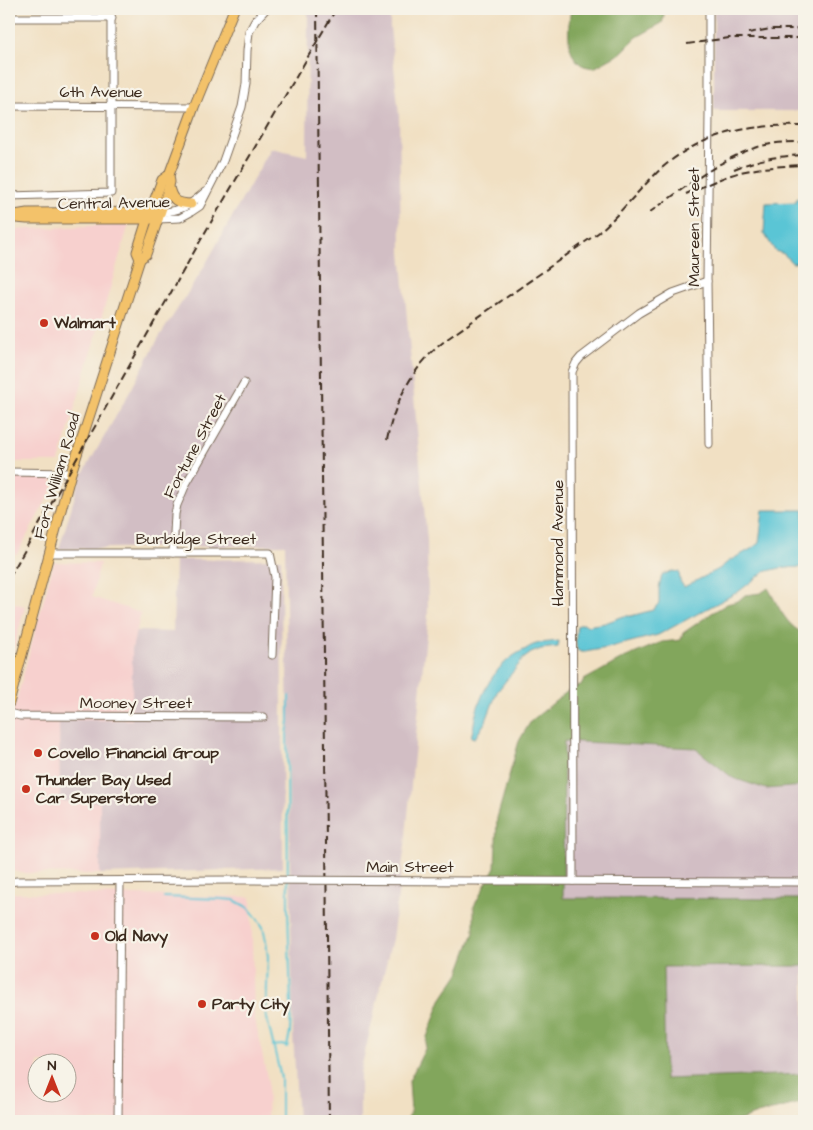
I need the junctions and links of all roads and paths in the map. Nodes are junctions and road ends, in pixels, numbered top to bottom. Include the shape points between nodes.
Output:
1 (111, 9) edge
2 (234, 9) edge
3 (266, 9) edge
4 (709, 9) edge
5 (9, 18) edge
6 (112, 18) junction
7 (9, 106) edge
8 (110, 106) junction
9 (194, 107) junction
10 (169, 175) junction
11 (168, 187) junction
12 (208, 191) junction
13 (9, 196) edge
14 (191, 204) junction
15 (9, 216) edge
16 (149, 216) junction
17 (159, 216) junction
18 (140, 259) junction
19 (708, 281) junction
20 (244, 383) dead end
21 (709, 444) dead end
22 (9, 472) edge
23 (71, 473) junction
24 (50, 553) junction
25 (173, 553) junction
26 (272, 655) dead end
27 (9, 703) edge
28 (9, 713) edge
29 (264, 717) dead end
30 (9, 877) edge
31 (120, 881) junction
32 (573, 881) junction
33 (13, 882) edge
34 (804, 882) edge
35 (118, 1121) edge

1 - 6 street
2 - 9 main road, Fort William Road
3 - 12 street, Central Avenue via 249,32 242,107 223,161
4 - 19 street, Maureen Street
5 - 6 street
6 - 8 street
7 - 8 street, 6th Avenue
8 - 9 street, 6th Avenue
8 - 13 street via 111,193
9 - 10 main road, Fort William Road
10 - 11 main road, Fort William Road
10 - 16 main road, Fort William Road via 162,180
11 - 14 main road via 176,201
11 - 17 main road, Fort William Road
12 - 14 street, Central Avenue
12 - 17 street, Central Avenue via 200,206 180,218
14 - 17 street, Central Avenue
15 - 16 main road, Central Avenue via 27,213
16 - 17 main road, Central Avenue
16 - 18 main road, Fort William Road via 137,252
17 - 18 main road, Fort William Road via 146,254
18 - 23 main road, Fort William Road
19 - 21 street, Maureen Street
19 - 32 street, Hammond Avenue via 672,293 639,313 581,357 572,372
20 - 25 street, Fortune Street via 190,476 177,505
22 - 23 street
23 - 24 main road, Fort William Road
24 - 25 street, Burbidge Street
24 - 27 main road, Fort William Road
25 - 26 street, Burbidge Street via 270,553 275,577
28 - 29 street, Mooney Street via 20,716
30 - 33 street, Main Street
31 - 32 street, Main Street, bridge
31 - 33 street, Main Street
31 - 35 street
32 - 34 street, Main Street

